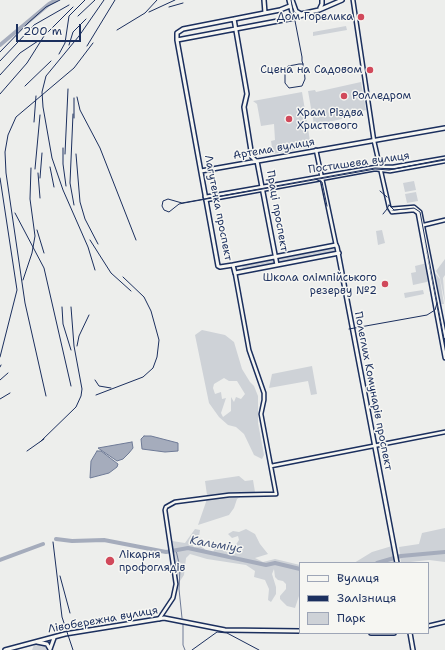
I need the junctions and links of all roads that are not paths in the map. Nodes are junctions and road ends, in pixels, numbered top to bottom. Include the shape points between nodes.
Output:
1 (264, 0) edge
2 (289, 0) edge
3 (292, 0) edge
4 (322, 0) edge
5 (342, 0) edge
6 (353, 0) edge
7 (290, 6) junction
8 (319, 10) junction
9 (265, 13) junction
10 (306, 14) junction
11 (234, 19) junction
12 (236, 29) junction
13 (177, 40) junction
14 (445, 128) edge
15 (374, 141) junction
16 (316, 150) junction
17 (445, 158) edge
18 (257, 161) junction
19 (445, 161) edge
20 (380, 168) junction
21 (201, 171) junction
22 (390, 171) junction
23 (321, 176) junction
24 (384, 178) junction
25 (263, 189) junction
26 (205, 199) junction
27 (390, 209) junction
28 (445, 220) edge
29 (423, 226) junction
30 (336, 245) junction
31 (339, 253) junction
32 (276, 256) junction
33 (233, 265) junction
34 (278, 265) junction
35 (234, 273) junction
36 (445, 337) edge
37 (445, 358) edge
38 (445, 432) edge
39 (374, 445) junction
40 (271, 466) junction
41 (397, 562) edge
42 (165, 610) junction
43 (169, 618) junction
44 (159, 619) junction
45 (445, 622) edge
46 (429, 626) edge
47 (299, 631) edge
48 (410, 634) edge
49 (55, 637) junction
50 (33, 642) junction
51 (5, 650) edge
52 (50, 650) edge
53 (413, 650) edge

1 - 9 main road
2 - 7 main road
3 - 10 main road via 296,11
4 - 8 main road
5 - 8 main road
6 - 15 street
7 - 9 main road via 288,9
7 - 10 main road via 293,14
8 - 10 main road
9 - 11 main road
10 - 12 main road
11 - 12 main road, Праці проспект
11 - 13 main road via 183,28 178,31
12 - 13 main road
12 - 18 main road, Праці проспект via 247,96 244,107 252,157
13 - 21 main road, Лагутенка проспект
14 - 15 main road, Артема вулиця
15 - 16 main road, Артема вулиця
15 - 20 street
16 - 18 main road, Артема вулиця
16 - 23 street
17 - 20 street, Постишева вулиця
18 - 21 main road, Артема вулиця
18 - 25 main road, Праці проспект
19 - 22 street, Постишева вулиця
20 - 22 street, Постишева вулиця
20 - 23 street, Постишева вулиця
20 - 24 street
21 - 26 main road, Лагутенка проспект
22 - 24 street
23 - 25 street, Постишева вулиця
23 - 30 street, Полеглих Комунарів проспект
24 - 27 street
25 - 26 street, Постишева вулиця
25 - 32 main road, Праці проспект
26 - 33 main road, Лагутенка проспект via 218,266
27 - 29 street via 392,212 415,210
27 - 29 street via 416,208 420,212
28 - 29 street
29 - 36 street
29 - 37 street
30 - 31 main road, Полеглих Комунарів проспект
30 - 32 main road
31 - 34 main road
31 - 39 main road, Полеглих Комунарів проспект
32 - 33 main road
32 - 34 main road, Праці проспект
33 - 35 main road, Лагутенка проспект
34 - 35 main road
35 - 40 street, Лагутенка проспект via 249,350 264,393 261,414
38 - 39 street
39 - 40 street
39 - 41 main road, Полеглих Комунарів проспект
40 - 42 street, Лагутенка проспект via 276,494 229,495 183,501 171,503 165,510 175,578 173,598
42 - 43 street
42 - 44 street
43 - 44 main road, Лівобережна вулиця
43 - 47 main road, Лівобережна вулиця via 225,630
44 - 49 main road, Лівобережна вулиця
45 - 46 street
48 - 53 main road
49 - 50 main road, Лівобережна вулиця
49 - 52 main road
50 - 51 main road, Лівобережна вулиця
50 - 52 main road via 44,642

